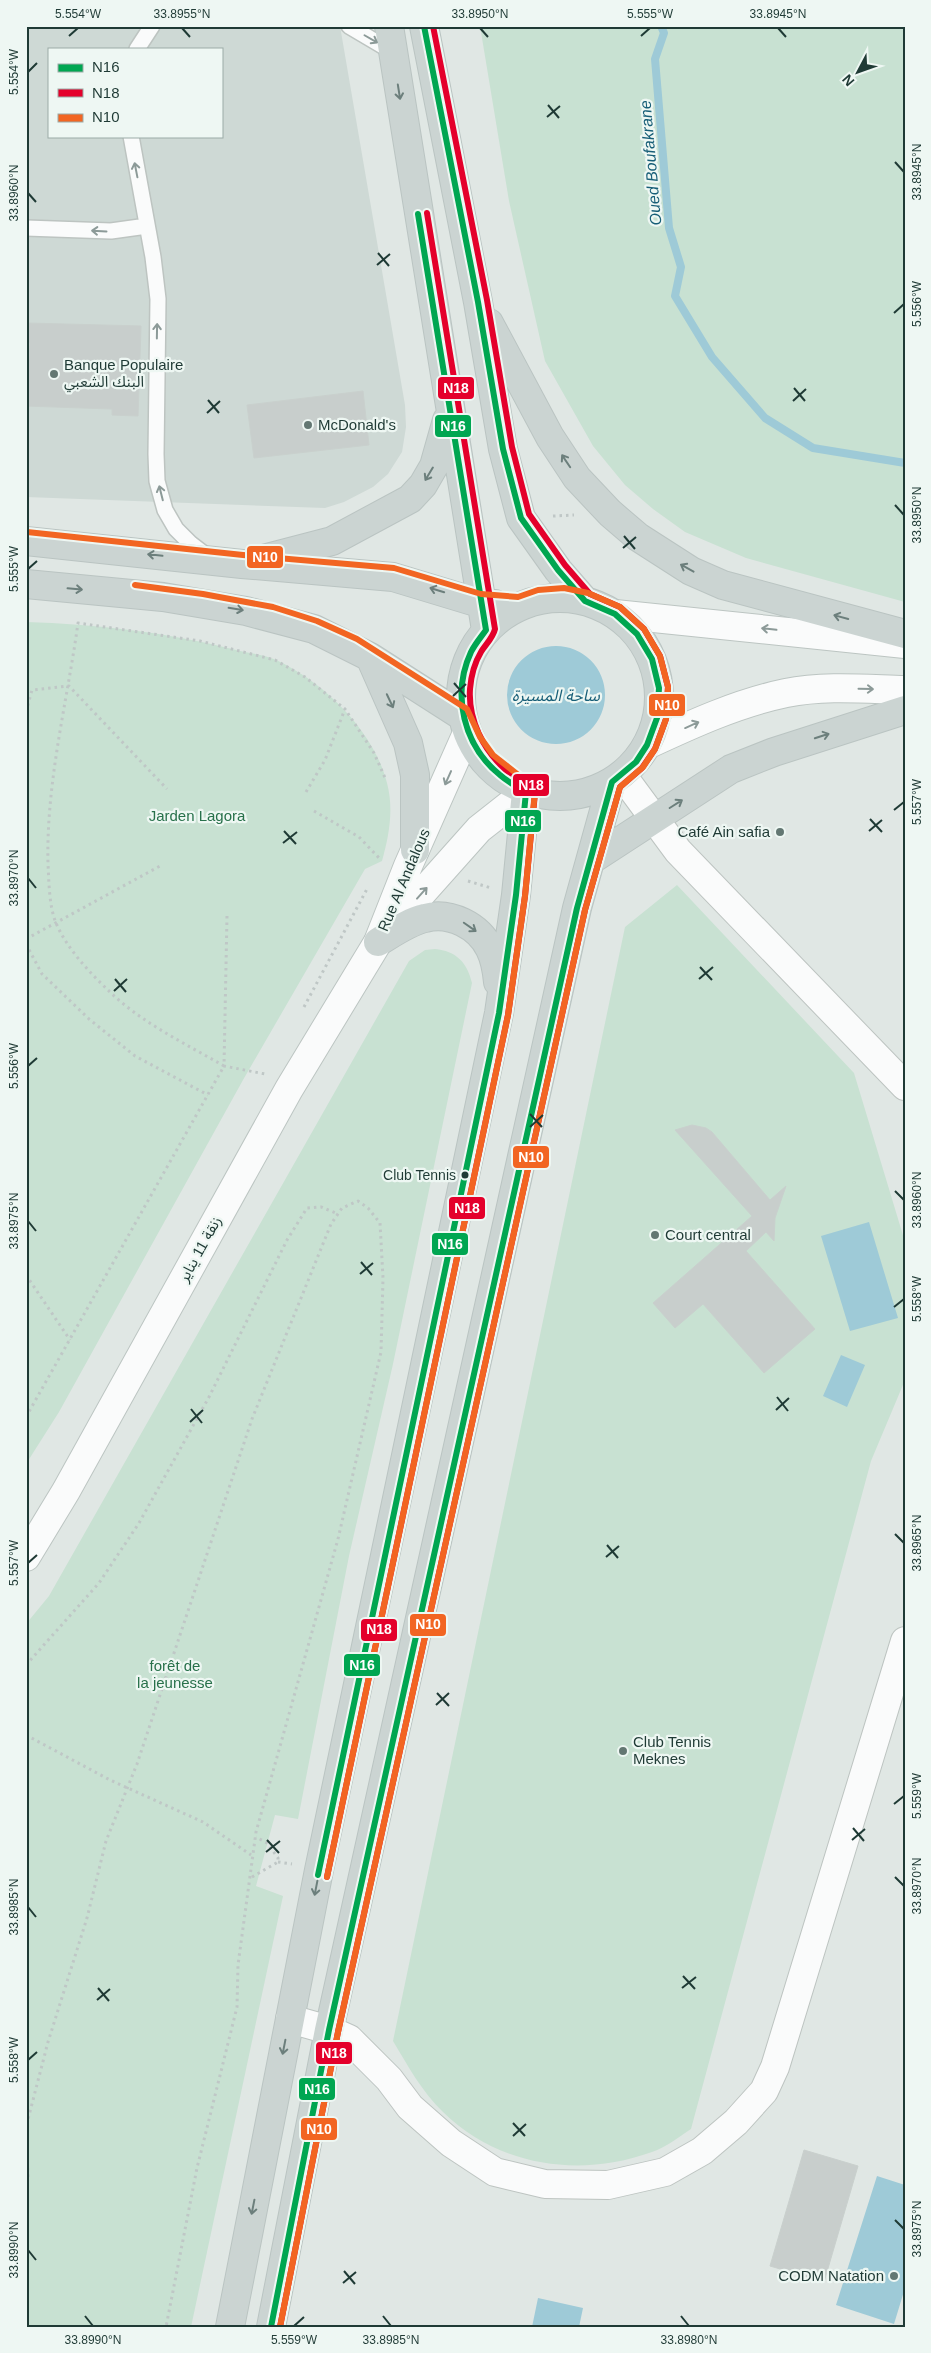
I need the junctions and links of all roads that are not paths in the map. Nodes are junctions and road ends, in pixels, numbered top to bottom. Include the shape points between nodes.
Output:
1 (152, 26) edge
2 (349, 26) edge
3 (424, 26) edge
4 (391, 39) edge
5 (138, 48) edge
6 (131, 138) edge
7 (147, 226) junction
8 (26, 228) edge
9 (478, 302) junction
10 (449, 411) junction
11 (26, 541) edge
12 (234, 563) junction
13 (26, 584) edge
14 (585, 601) junction
15 (480, 603) junction
16 (519, 606) junction
17 (615, 614) junction
18 (486, 630) junction
19 (905, 634) edge
20 (905, 644) edge
21 (370, 657) junction
22 (905, 690) edge
23 (905, 710) edge
24 (465, 725) junction
25 (647, 745) junction
26 (617, 779) junction
27 (526, 792) junction
28 (652, 819) junction
29 (415, 850) junction
30 (592, 860) junction
31 (378, 942) junction
32 (499, 1014) junction
33 (905, 1086) edge
34 (26, 1557) edge
35 (905, 1641) edge
36 (290, 2019) junction
37 (329, 2030) junction
38 (230, 2327) edge
39 (271, 2327) edge

1 - 5 lane
2 -> 4 lane
3 - 9 main road
4 -> 10 main road
7 -> 6 lane
7 -> 8 lane via 111,232
12 -> 7 lane via 205,556 176,529 165,510 157,481 158,299
9 - 14 main road via 503,449 521,518
19 -> 9 main road via 723,585 691,571 638,536 610,513 577,478 550,437
10 -> 12 main road via 434,466 410,499 332,541
10 - 15 main road
12 -> 11 main road
15 -> 12 main road via 393,577
13 -> 21 main road via 163,597 246,611 314,629
14 - 16 main road via 563,597 540,599
14 - 17 main road
15 - 16 main road
15 - 18 main road
16 - 18 main road
20 -> 17 main road
17 - 25 main road via 637,634 652,659 657,678 657,718
18 - 24 main road via 469,656 461,685
21 - 24 main road
21 -> 29 main road via 408,743 415,775
25 -> 22 main road via 696,722 788,692 828,688
28 -> 23 main road via 731,769
24 - 27 main road via 480,756 498,774
24 -> 29 main road, Rue Al Andalous
25 - 26 main road via 636,762
26 - 27 main road via 580,794 554,797
26 - 28 main road
26 - 30 main road
31 -> 27 main road, Rue Al Andalous via 479,829
27 - 32 main road via 516,895
28 - 30 main road
28 - 33 main road via 678,851
29 - 31 main road, Rue Al Andalous
30 - 37 main road via 577,908
31 -> 32 main road via 410,923 428,917 447,917 465,923 480,934 490,948 498,983
31 - 34 main road, زنقة 11 يناير via 289,1089 66,1491
32 -> 36 main road
35 - 37 main road via 774,2067 764,2091 736,2122 702,2151 665,2172 608,2185 545,2184 495,2172 451,2143 410,2107 365,2052 349,2038
36 - 37 main road
36 -> 38 main road
37 - 39 main road

